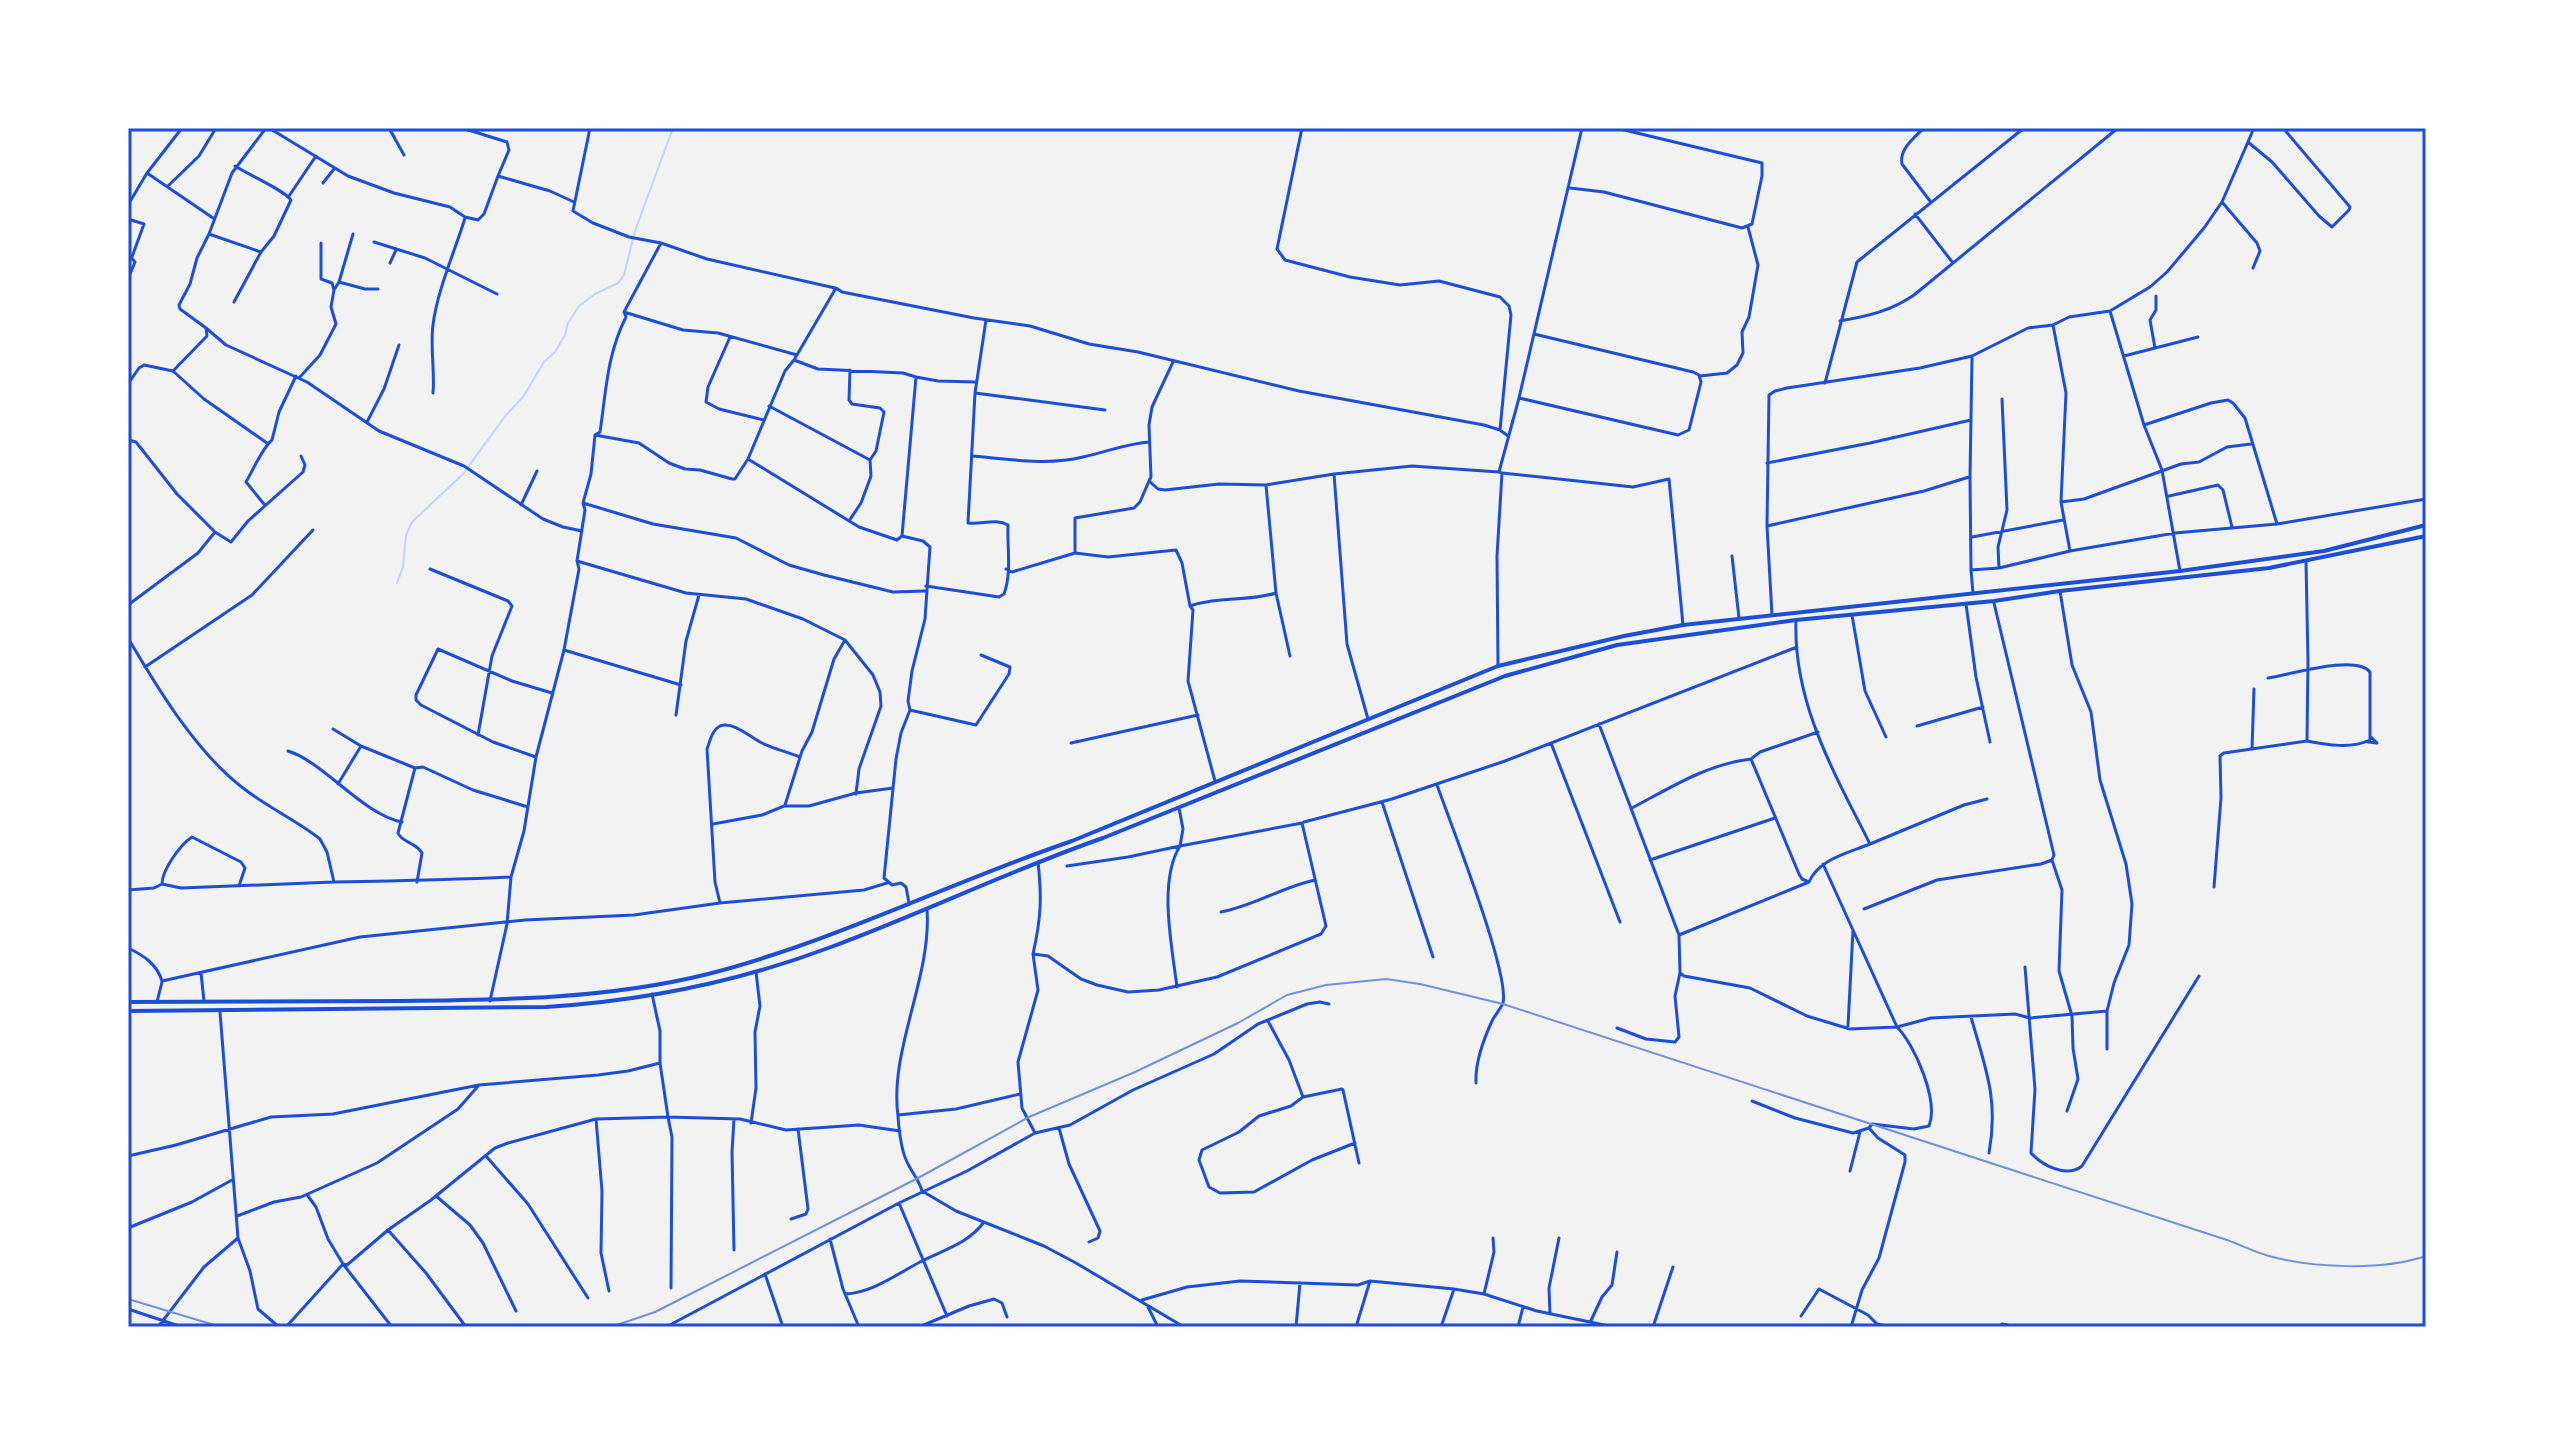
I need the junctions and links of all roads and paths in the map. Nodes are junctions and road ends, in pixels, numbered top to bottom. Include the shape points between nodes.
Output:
1 (182, 128) edge
2 (216, 128) edge
3 (268, 128) edge
4 (389, 128) edge
5 (462, 128) edge
6 (590, 128) edge
7 (1302, 128) edge
8 (1582, 128) edge
9 (1616, 128) edge
10 (1924, 128) edge
11 (2024, 128) edge
12 (2118, 128) edge
13 (2254, 128) edge
14 (2283, 128) edge
15 (2248, 142) junction
16 (404, 155) dead end
17 (316, 156) junction
18 (235, 166) junction
19 (334, 169) junction
20 (147, 173) junction
21 (498, 176) junction
22 (323, 183) dead end
23 (168, 186) junction
24 (1568, 188) junction
25 (289, 196) junction
26 (1930, 201) junction
27 (574, 202) junction
28 (2222, 202) junction
29 (128, 205) edge
30 (1915, 214) junction
31 (465, 217) junction
32 (214, 218) junction
33 (128, 219) edge
34 (1748, 227) junction
35 (209, 234) junction
36 (353, 234) dead end
37 (374, 242) dead end
38 (321, 243) dead end
39 (661, 243) junction
40 (396, 250) junction
41 (261, 252) junction
42 (130, 255) edge
43 (390, 263) dead end
44 (1953, 263) junction
45 (449, 268) junction
46 (2253, 268) dead end
47 (128, 279) edge
48 (339, 282) junction
49 (836, 288) junction
50 (378, 289) dead end
51 (334, 290) junction
52 (497, 294) dead end
53 (2156, 296) dead end
54 (234, 302) dead end
55 (2110, 311) junction
56 (624, 312) junction
57 (986, 320) junction
58 (1840, 321) junction
59 (2053, 325) junction
60 (206, 328) junction
61 (1534, 334) junction
62 (730, 337) junction
63 (2198, 337) dead end
64 (399, 345) dead end
65 (2155, 348) junction
66 (797, 355) junction
67 (1972, 356) junction
68 (2123, 356) junction
69 (794, 360) junction
70 (1173, 362) junction
71 (850, 370) junction
72 (173, 371) junction
73 (1699, 375) junction
74 (298, 377) junction
75 (916, 377) junction
76 (977, 382) junction
77 (1825, 383) junction
78 (128, 384) edge
79 (433, 393) dead end
80 (975, 393) junction
81 (1519, 398) junction
82 (2002, 399) dead end
83 (769, 406) junction
84 (1105, 410) dead end
85 (1972, 419) junction
86 (764, 420) junction
87 (367, 422) junction
88 (2144, 425) junction
89 (1500, 430) junction
90 (595, 435) junction
91 (1508, 436) junction
92 (128, 440) edge
93 (1149, 442) junction
94 (267, 443) junction
95 (2252, 443) junction
96 (301, 456) dead end
97 (971, 456) junction
98 (748, 459) junction
99 (870, 460) junction
100 (1767, 463) junction
101 (2162, 470) junction
102 (537, 471) dead end
103 (1500, 472) junction
104 (1334, 474) junction
105 (1970, 477) junction
106 (1149, 481) junction
107 (1266, 485) junction
108 (2169, 496) junction
109 (2426, 499) edge
110 (2061, 502) junction
111 (583, 503) junction
112 (265, 505) junction
113 (521, 505) junction
114 (2064, 519) junction
115 (849, 521) junction
116 (2277, 524) junction
117 (2426, 525) edge
118 (1767, 526) junction
119 (2232, 527) junction
120 (313, 530) dead end
121 (582, 531) junction
122 (215, 532) junction
123 (2001, 532) junction
124 (2175, 533) junction
125 (902, 536) junction
126 (2426, 536) edge
127 (1972, 537) dead end
128 (2070, 551) junction
129 (1075, 553) junction
130 (1732, 556) dead end
131 (577, 561) junction
132 (2306, 562) junction
133 (1999, 568) junction
134 (430, 569) dead end
135 (1006, 569) junction
136 (1971, 570) junction
137 (2180, 571) junction
138 (925, 588) junction
139 (2060, 591) junction
140 (1276, 593) junction
141 (1973, 593) junction
142 (699, 595) junction
143 (1994, 601) junction
144 (1966, 604) junction
145 (128, 605) edge
146 (1190, 606) junction
147 (1772, 615) junction
148 (1852, 615) junction
149 (1739, 618) junction
150 (1796, 620) junction
151 (1683, 625) junction
152 (128, 638) edge
153 (845, 640) junction
154 (1797, 647) junction
155 (564, 650) junction
156 (981, 655) dead end
157 (1290, 656) dead end
158 (1498, 666) junction
159 (145, 667) junction
160 (2308, 669) junction
161 (490, 673) junction
162 (2268, 678) dead end
163 (681, 685) junction
164 (2254, 689) dead end
165 (552, 693) junction
166 (1983, 707) junction
167 (910, 710) junction
168 (676, 715) dead end
169 (1198, 715) junction
170 (1368, 719) junction
171 (1599, 724) junction
172 (1917, 726) dead end
173 (333, 729) dead end
174 (1818, 732) junction
175 (478, 735) junction
176 (1886, 737) dead end
177 (2307, 741) junction
178 (1990, 742) dead end
179 (1071, 743) dead end
180 (1551, 743) junction
181 (361, 746) junction
182 (2252, 750) junction
183 (288, 751) dead end
184 (536, 757) junction
185 (800, 757) junction
186 (1751, 759) junction
187 (415, 768) junction
188 (1238, 772) junction
189 (1215, 781) junction
190 (1241, 781) junction
191 (338, 785) junction
192 (1437, 785) junction
193 (894, 788) junction
194 (856, 794) junction
195 (1987, 799) dead end
196 (1382, 802) junction
197 (784, 806) junction
198 (528, 807) junction
199 (1179, 808) junction
200 (1632, 808) junction
201 (1775, 818) junction
202 (402, 822) junction
203 (1302, 823) junction
204 (713, 824) junction
205 (1870, 844) junction
206 (1180, 846) junction
207 (1650, 860) junction
208 (2052, 860) junction
209 (1038, 862) junction
210 (1823, 864) junction
211 (1067, 866) dead end
212 (511, 877) junction
213 (1315, 880) junction
214 (334, 882) junction
215 (417, 882) junction
216 (1809, 882) junction
217 (887, 883) junction
218 (162, 884) junction
219 (239, 886) junction
220 (2214, 887) dead end
221 (128, 890) edge
222 (720, 903) junction
223 (909, 904) junction
224 (927, 909) junction
225 (1864, 909) dead end
226 (1221, 912) dead end
227 (1620, 922) dead end
228 (507, 924) junction
229 (1853, 926) junction
230 (1679, 935) junction
231 (128, 948) edge
232 (1033, 954) junction
233 (1433, 957) dead end
234 (2025, 967) dead end
235 (756, 970) junction
236 (201, 973) junction
237 (1680, 973) junction
238 (2199, 976) dead end
239 (162, 981) junction
240 (1177, 987) junction
241 (589, 993) junction
242 (652, 993) junction
243 (490, 1001) junction
244 (128, 1002) edge
245 (157, 1002) junction
246 (204, 1002) junction
247 (591, 1004) junction
248 (1329, 1004) dead end
249 (128, 1011) edge
250 (2107, 1011) junction
251 (220, 1012) junction
252 (2072, 1016) junction
253 (1971, 1017) junction
254 (2030, 1018) junction
255 (1268, 1021) junction
256 (1897, 1027) junction
257 (1617, 1028) dead end
258 (1848, 1028) junction
259 (2107, 1049) dead end
260 (660, 1063) junction
261 (1476, 1083) dead end
262 (479, 1085) junction
263 (1020, 1094) junction
264 (1303, 1097) junction
265 (1752, 1101) dead end
266 (2067, 1111) dead end
267 (898, 1115) junction
268 (668, 1117) junction
269 (596, 1119) junction
270 (734, 1119) junction
271 (751, 1123) junction
272 (1059, 1128) junction
273 (1869, 1128) junction
274 (798, 1129) junction
275 (229, 1130) junction
276 (900, 1131) junction
277 (1860, 1132) junction
278 (1035, 1133) junction
279 (1355, 1143) junction
280 (1989, 1153) dead end
281 (128, 1156) edge
282 (486, 1156) junction
283 (1359, 1163) dead end
284 (1850, 1171) dead end
285 (232, 1180) junction
286 (922, 1191) junction
287 (307, 1194) junction
288 (436, 1196) junction
289 (899, 1203) junction
290 (237, 1216) junction
291 (791, 1219) dead end
292 (984, 1222) junction
293 (128, 1228) edge
294 (388, 1230) junction
295 (238, 1238) junction
296 (1493, 1238) dead end
297 (1559, 1238) dead end
298 (830, 1239) junction
299 (1089, 1242) dead end
300 (734, 1250) dead end
301 (1617, 1252) dead end
302 (925, 1260) junction
303 (343, 1264) junction
304 (1673, 1267) dead end
305 (765, 1274) junction
306 (1370, 1281) junction
307 (1300, 1282) junction
308 (671, 1288) dead end
309 (1454, 1289) junction
310 (609, 1291) dead end
311 (845, 1294) junction
312 (1484, 1294) junction
313 (588, 1298) dead end
314 (1140, 1300) junction
315 (1147, 1305) junction
316 (1523, 1307) junction
317 (128, 1309) edge
318 (516, 1311) dead end
319 (1857, 1311) junction
320 (1550, 1314) junction
321 (947, 1316) junction
322 (1801, 1316) dead end
323 (1007, 1317) dead end
324 (162, 1321) junction
325 (1592, 1321) junction
326 (158, 1327) edge
327 (182, 1327) edge
328 (279, 1327) edge
329 (286, 1327) edge
330 (392, 1327) edge
331 (466, 1327) edge
332 (666, 1327) edge
333 (783, 1327) edge
334 (859, 1327) edge
335 (919, 1327) edge
336 (1158, 1327) edge
337 (1184, 1327) edge
338 (1296, 1327) edge
339 (1356, 1327) edge
340 (1441, 1327) edge
341 (1518, 1327) edge
342 (1588, 1327) edge
343 (1614, 1327) edge
344 (1653, 1327) edge
345 (1851, 1327) edge
346 (1891, 1327) edge
347 (1999, 1327) edge
348 (2017, 1327) edge

1 - 20 street
2 - 23 street via 199,156
3 - 17 street
3 - 18 street
4 - 16 street
5 - 21 street via 507,142
6 - 27 street
7 - 89 street via 1279,256 1350,277 1400,285 1439,281 1505,300 1511,315
8 - 24 street
9 - 34 street via 1762,163
10 - 26 street via 1901,158
11 - 26 street
12 - 44 street
13 - 15 street
14 - 15 street via 2350,207 2332,227
15 - 28 street
17 - 19 street
17 - 25 street
18 - 25 street
18 - 32 street
19 - 22 street
19 - 31 street via 394,193 450,207
20 - 23 street
20 - 29 street
21 - 27 street
21 - 31 street via 484,214 478,220
23 - 32 street
24 - 34 street
24 - 61 street
25 - 41 street via 274,236
26 - 30 street
27 - 39 street via 573,211 593,223
28 - 46 street via 2257,243 2260,251
28 - 55 street via 2167,272
30 - 44 street
30 - 58 street via 1857,262
31 - 45 street
32 - 35 street
33 - 42 street via 144,224
34 - 73 street via 1758,265 1742,332 1743,353 1727,373
35 - 41 street
35 - 60 street via 179,305
36 - 48 street
37 - 40 street
38 - 51 street via 321,279 332,283
39 - 49 street via 707,259
39 - 56 street
40 - 43 street
40 - 45 street
41 - 54 street
42 - 47 street via 134,265
44 - 58 street via 1898,306
45 - 52 street
45 - 79 street via 433,321
48 - 50 street
48 - 51 street
49 - 57 street
49 - 66 street
51 - 74 street via 336,324 320,355
53 - 65 street via 2150,320
55 - 59 street
55 - 68 street
56 - 62 street
56 - 90 street via 606,371 600,432
57 - 70 street
57 - 76 street
58 - 77 street
59 - 67 street via 2014,333
59 - 110 street via 2066,393
60 - 72 street via 207,336
60 - 74 street via 226,345
61 - 73 street
61 - 81 street
62 - 66 street
62 - 86 street via 706,402
63 - 65 street
64 - 87 street
65 - 68 street
66 - 69 street
67 - 77 street
67 - 85 street
68 - 88 street
69 - 71 street via 818,369
69 - 83 street
70 - 89 street
70 - 93 street via 1152,407
71 - 75 street
71 - 99 street via 852,404 883,409
72 - 78 street via 142,365
72 - 94 street
73 - 81 street via 1689,430 1678,435
74 - 87 street
74 - 94 street
75 - 76 street
75 - 125 street
76 - 80 street
77 - 100 street via 1769,395
80 - 84 street
80 - 97 street
81 - 91 street
82 - 123 street via 2007,510
83 - 86 street
83 - 99 street
85 - 100 street
85 - 105 street
86 - 98 street
87 - 113 street via 464,466
88 - 95 street via 2228,400 2245,418
88 - 101 street
89 - 91 street
90 - 98 street via 639,443 669,463 732,479
90 - 111 street
91 - 103 street
92 - 122 street via 136,442
93 - 97 street via 1071,459
93 - 106 street
94 - 112 street via 246,482
95 - 101 street
95 - 116 street
96 - 112 street via 303,472
97 - 135 street via 968,523 1008,525
98 - 115 street
99 - 115 street via 871,476
100 - 118 street
101 - 108 street
101 - 110 street via 2084,499
102 - 113 street
103 - 104 street via 1412,466
103 - 151 street via 1633,487 1669,479
103 - 158 street
104 - 107 street
104 - 170 street via 1347,644
105 - 118 street
105 - 136 street
106 - 107 street via 1165,490
106 - 129 street via 1134,508 1075,518
107 - 140 street
108 - 119 street via 2218,485
108 - 124 street
109 - 116 street
110 - 114 street
111 - 121 street
111 - 138 street via 653,524 736,538 789,565 824,575 893,592
112 - 122 street via 231,542
113 - 121 street via 553,524
114 - 123 street
114 - 128 street
115 - 125 street via 879,535 897,540
116 - 119 street
117 - 137 main road via 2324,551
118 - 147 street
119 - 124 street
120 - 159 street via 252,595
121 - 131 street
122 - 145 street via 198,553
123 - 127 street
123 - 133 street
124 - 128 street
124 - 137 street
125 - 138 street via 930,547
126 - 132 main road
128 - 133 street
129 - 135 street via 1012,572
129 - 146 street via 1108,557 1176,550
130 - 149 street
131 - 142 street
131 - 155 street
132 - 139 main road
132 - 160 street
133 - 136 street
134 - 161 street via 512,606
135 - 138 street via 1007,587 999,597
136 - 141 street
137 - 141 main road
138 - 167 street
139 - 143 main road
139 - 250 street via 2072,665 2091,712 2100,780 2126,864 2132,904 2129,945
140 - 146 street
140 - 157 street
141 - 147 main road
142 - 153 street via 746,599
142 - 163 street
143 - 144 main road
143 - 208 street via 2053,843
144 - 148 main road
144 - 166 street
146 - 169 street via 1188,681
147 - 149 main road
148 - 150 main road
148 - 176 street via 1865,691
149 - 151 main road
150 - 154 street
150 - 190 main road via 1617,645 1514,673
151 - 158 main road
152 - 159 street
153 - 185 street
153 - 194 street via 880,692 881,706
154 - 171 street
154 - 174 street via 1803,695
155 - 163 street
155 - 165 street
156 - 167 street via 1010,667 979,723
158 - 170 main road
159 - 214 street via 221,769 320,839
160 - 162 street
160 - 177 street
160 - 177 street via 2367,667 2371,737 2368,742 2328,745
161 - 165 street
161 - 175 street
161 - 175 street via 438,649 416,695 421,705
163 - 168 street
164 - 182 street
165 - 184 street
166 - 172 street
166 - 178 street
167 - 193 street via 901,733
169 - 179 street
169 - 189 street
170 - 188 main road
171 - 180 street
171 - 200 street
173 - 181 street
174 - 186 street
174 - 205 street
175 - 184 street
177 - 182 street
180 - 192 street
180 - 227 street
181 - 187 street
181 - 191 street
182 - 220 street via 2224,753 2218,760 2221,798
183 - 191 street
184 - 198 street
185 - 197 street
185 - 204 street via 726,725 718,727 707,749
186 - 200 street via 1699,774
186 - 201 street
187 - 198 street
187 - 202 street
188 - 189 main road
188 - 190 main road
189 - 223 main road
190 - 199 main road
191 - 202 street
192 - 196 street
192 - 261 street via 1501,977 1503,1004 1489,1028
193 - 194 street
193 - 217 street
194 - 197 street via 809,806
195 - 205 street
196 - 203 street
196 - 233 street
197 - 204 street
198 - 212 street
199 - 206 street
199 - 209 main road
200 - 207 street
201 - 207 street
201 - 216 street via 1799,874
202 - 215 street via 399,835 422,853
203 - 206 street
203 - 213 street
204 - 222 street
205 - 210 street
206 - 211 street
206 - 240 street via 1173,858 1169,893
207 - 230 street
208 - 225 street via 1937,880
208 - 252 street via 2062,890 2059,971
209 - 224 main road
209 - 232 street via 1042,899
210 - 216 street
210 - 229 street
212 - 215 street
212 - 228 street
213 - 226 street
213 - 240 street via 1326,926 1321,934 1240,969
214 - 215 street
214 - 219 street
216 - 230 street
217 - 222 street via 864,890
217 - 223 street via 906,887
218 - 219 street
218 - 219 street via 165,871 192,837 241,862 245,868
218 - 221 street
222 - 228 street
223 - 241 main road via 844,931 706,974
224 - 235 main road via 831,948
224 - 267 street via 921,971 901,1064
228 - 236 street via 360,937
228 - 243 street
229 - 256 street
229 - 258 street
230 - 237 street
231 - 239 street via 153,964
232 - 240 street via 1048,956 1081,979 1128,992
232 - 263 street via 1038,990 1020,1052
234 - 254 street
235 - 242 main road
235 - 271 street via 760,1006
236 - 239 street
236 - 246 street
237 - 257 street via 1675,1042
237 - 258 street via 1760,991 1807,1016
238 - 254 street via 2074,1172 2031,1153 2035,1105
239 - 245 street
241 - 243 main road
241 - 247 main road
242 - 247 main road
242 - 260 street
243 - 246 main road
244 - 245 main road
245 - 246 main road
247 - 251 main road
248 - 255 street via 1307,1004
249 - 251 main road
250 - 252 street
250 - 259 street
251 - 275 street
252 - 254 street
252 - 266 street via 2078,1079
253 - 254 street
253 - 256 street via 1931,1018
253 - 280 street via 1993,1097
255 - 264 street
255 - 272 street via 1214,1054
256 - 258 street
256 - 273 street via 1928,1086 1932,1120 1929,1126 1914,1129 1876,1124
260 - 262 street via 598,1075
260 - 268 street
262 - 275 street via 349,1111 271,1117
262 - 287 street via 458,1109 394,1154
263 - 267 street
263 - 278 street
264 - 279 street via 1342,1089
264 - 279 street via 1202,1150 1199,1160 1209,1187 1220,1193 1254,1192
265 - 277 street via 1795,1118
267 - 276 street
268 - 269 street
268 - 270 street
268 - 308 street
269 - 282 street via 508,1143
269 - 310 street via 601,1253
270 - 271 street
270 - 300 street
271 - 274 street
272 - 278 street
272 - 299 street via 1069,1164 1100,1231
273 - 277 street
273 - 319 street via 1905,1155 1905,1162 1879,1258
274 - 276 street via 859,1125
274 - 291 street via 808,1209
275 - 281 street
275 - 285 street
276 - 286 street via 907,1163
277 - 284 street
278 - 286 street
279 - 283 street
282 - 288 street
282 - 313 street via 528,1204
285 - 290 street
285 - 293 street
286 - 289 street
286 - 292 street
287 - 290 street
287 - 303 street
288 - 294 street
288 - 318 street via 483,1243
289 - 298 street
289 - 302 street
290 - 295 street
292 - 302 street via 962,1242
292 - 314 street via 1044,1246
294 - 303 street
294 - 331 street
295 - 324 street via 204,1267
295 - 328 street via 258,1309
296 - 312 street
297 - 320 street via 1549,1288
298 - 305 street
298 - 311 street
301 - 325 street via 1612,1285
302 - 311 street via 873,1287
302 - 321 street
303 - 329 street
303 - 330 street
304 - 344 street
305 - 332 street
305 - 333 street
306 - 307 street
306 - 309 street
306 - 339 street
307 - 314 street via 1240,1281
307 - 338 street
309 - 312 street
309 - 340 street
311 - 334 street
312 - 316 street
314 - 315 street
315 - 336 street
315 - 337 street
316 - 320 street
316 - 341 street
317 - 324 street
319 - 322 street via 1818,1289
319 - 345 street
319 - 346 street
320 - 325 street
321 - 323 street via 994,1299 1002,1303
321 - 335 street
324 - 326 street
324 - 327 street
325 - 342 street
325 - 343 street
347 - 348 street

